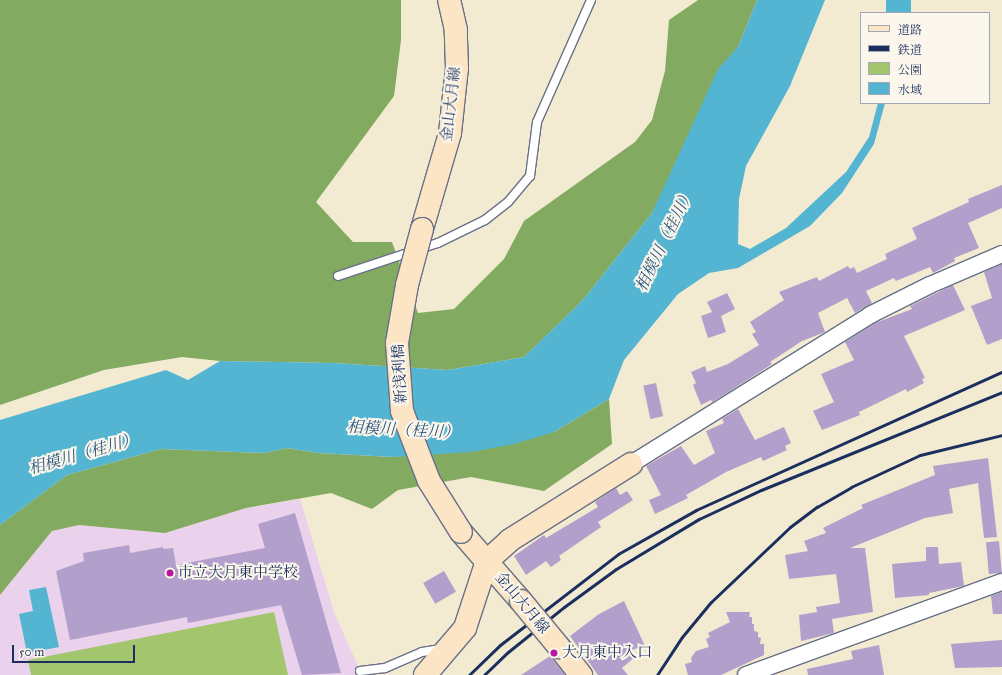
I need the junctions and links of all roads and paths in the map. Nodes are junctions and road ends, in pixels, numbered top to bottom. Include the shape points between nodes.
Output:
1 (449, 0) edge
2 (591, 0) edge
3 (422, 229) joint
4 (1002, 254) edge
5 (338, 276) dead end
6 (631, 464) joint
7 (461, 532) joint
8 (487, 561) junction
9 (1002, 582) edge
10 (450, 648) junction
11 (360, 671) dead end
12 (384, 672) edge
13 (425, 675) edge
14 (581, 675) edge
15 (746, 675) edge

1 - 3 main road, 金山大月線 via 456,30 457,68 450,133
2 - 5 lane via 537,122 530,176 508,202 485,220 438,243
3 - 7 main road, 新浅利橋, bridge via 407,285 397,343 402,411 429,481
4 - 6 street via 870,315
6 - 8 main road via 613,472 510,540
7 - 8 main road, 金山大月線 via 474,550
8 - 10 main road via 465,628
8 - 14 main road, 金山大月線, bridge
9 - 15 street
10 - 12 lane via 422,652
10 - 13 main road
11 - 12 lane

